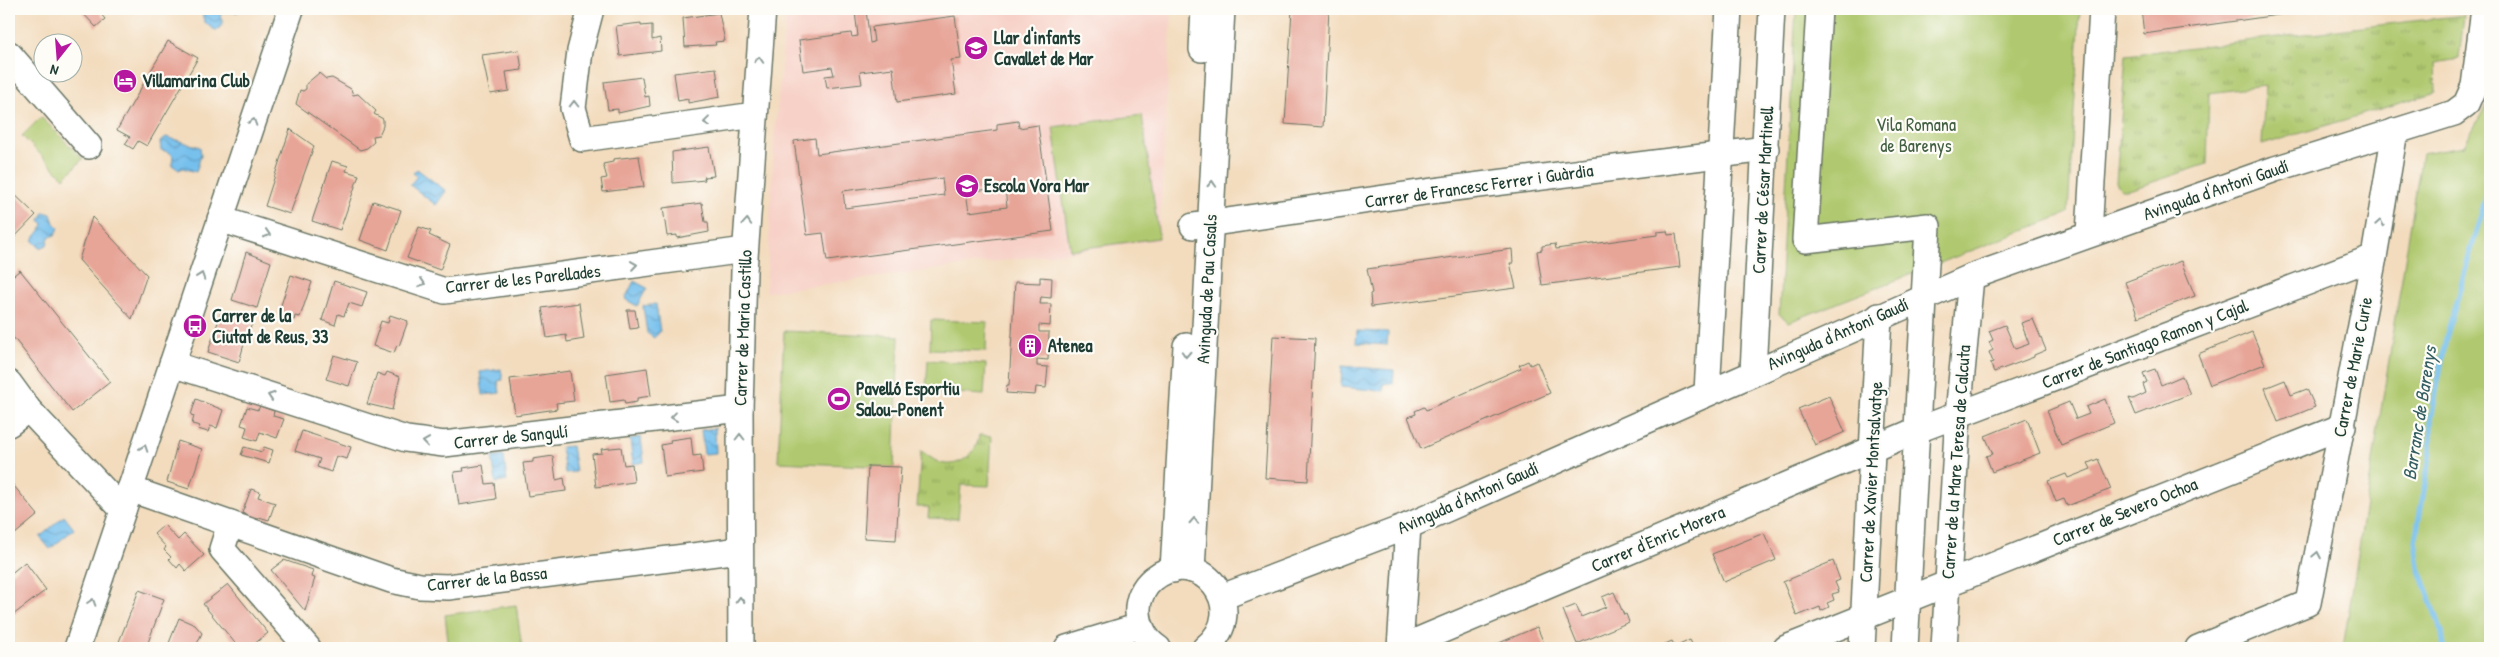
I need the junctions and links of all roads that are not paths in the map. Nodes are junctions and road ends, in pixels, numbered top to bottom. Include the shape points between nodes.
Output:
1 (592, 9) edge
2 (763, 9) edge
3 (1204, 9) edge
4 (1222, 9) edge
5 (1729, 9) edge
6 (1772, 9) edge
7 (1819, 9) edge
8 (2102, 9) edge
9 (2484, 9) edge
10 (289, 10) edge
11 (9, 54) edge
12 (755, 116) junction
13 (2395, 131) junction
14 (89, 146) dead end
15 (1766, 149) junction
16 (1721, 155) junction
17 (220, 220) junction
18 (1202, 225) junction
19 (2090, 234) junction
20 (745, 250) junction
21 (2374, 256) junction
22 (2329, 274) junction
23 (1971, 277) junction
24 (1925, 296) junction
25 (2366, 296) junction
26 (1879, 316) junction
27 (172, 364) junction
28 (1753, 371) junction
29 (9, 382) edge
30 (1961, 384) junction
31 (1707, 392) junction
32 (1984, 405) junction
33 (28, 409) junction
34 (740, 409) junction
35 (1958, 415) junction
36 (9, 424) edge
37 (2343, 426) junction
38 (1915, 431) junction
39 (2298, 444) junction
40 (1872, 449) junction
41 (1841, 462) junction
42 (2334, 467) junction
43 (1870, 487) junction
44 (126, 499) junction
45 (230, 524) junction
46 (1408, 526) junction
47 (1950, 544) junction
48 (740, 550) junction
49 (1182, 570) junction
50 (1979, 570) junction
51 (1947, 583) junction
52 (1222, 598) junction
53 (1908, 599) junction
54 (1402, 614) junction
55 (1864, 616) junction
56 (1140, 626) junction
57 (1834, 628) junction
58 (1426, 636) junction
59 (84, 644) edge
60 (308, 648) edge
61 (741, 648) edge
62 (1067, 648) edge
63 (1158, 648) edge
64 (1205, 648) edge
65 (1400, 648) edge
66 (1786, 648) edge
67 (1858, 648) edge
68 (1862, 648) edge
69 (1905, 648) edge
70 (1944, 648) edge
71 (2198, 648) edge

12 -> 1 street via 582,139 573,108 580,51
12 -> 2 street, Carrer de Maria Castillo
3 - 18 street, Avinguda de Pau Casals
18 -> 4 street, Avinguda de Pau Casals
5 - 16 street
6 - 15 street, Carrer de César Martinell
7 - 24 street via 1805,240 1928,226
8 - 19 street
9 - 13 street, Avinguda d'Antoni Gaudí via 2477,74 2466,104 2454,113
17 -> 10 street
11 - 14 street
20 -> 12 street, Carrer de Maria Castillo
13 - 19 street, Avinguda d'Antoni Gaudí
21 -> 13 street, Carrer de Marie Curie
15 - 16 street, Carrer de Francesc Ferrer i Guàrdia
15 - 28 street, Carrer de César Martinell
16 - 18 street, Carrer de Francesc Ferrer i Guàrdia via 1432,191
16 - 31 street
17 -> 20 street, Carrer de les Parellades via 445,291
27 -> 17 street
18 - 49 street, Avinguda de Pau Casals
19 - 23 street, Avinguda d'Antoni Gaudí
20 - 34 street, Carrer de Maria Castillo
21 - 22 street, Carrer de Santiago Ramon y Cajal
21 - 25 street, Carrer de Marie Curie
22 - 25 street
22 - 32 street, Carrer de Santiago Ramon y Cajal
23 - 24 street, Avinguda d'Antoni Gaudí
23 - 30 street, Carrer de la Mare Teresa de Calcuta
24 - 26 street, Avinguda d'Antoni Gaudí
24 - 38 street
25 - 37 street, Carrer de Marie Curie
26 - 28 street, Avinguda d'Antoni Gaudí
26 - 40 street, Carrer de Xavier Montsalvatge
34 -> 27 street, Carrer de Sangulí via 444,444 406,439
44 -> 27 street
28 - 31 street, Avinguda d'Antoni Gaudí
29 - 33 street
30 - 32 street
30 - 35 street, Carrer de la Mare Teresa de Calcuta
31 - 46 street, Avinguda d'Antoni Gaudí
32 - 35 street, Carrer de Santiago Ramon y Cajal
33 - 36 street
33 - 44 street
48 -> 34 street, Carrer de Maria Castillo
35 - 38 street, Carrer de Santiago Ramon y Cajal
35 - 47 street, Carrer de la Mare Teresa de Calcuta
37 - 39 street, Carrer de Severo Ochoa
37 - 42 street, Carrer de Marie Curie
38 - 40 street, Carrer d'Enric Morera
38 - 53 street
39 - 42 street
39 - 50 street, Carrer de Severo Ochoa
40 - 41 street, Carrer d'Enric Morera
40 - 43 street, Carrer de Xavier Montsalvatge
41 - 43 street
41 - 58 street, Carrer d'Enric Morera
71 -> 42 street, Carrer de Marie Curie via 2308,603
43 - 55 street, Carrer de Xavier Montsalvatge
44 - 45 street, Carrer de la Bassa
59 -> 44 street
45 - 48 street, Carrer de la Bassa via 350,567 420,586 448,587
45 - 60 street via 222,549
46 - 52 street, Avinguda d'Antoni Gaudí
46 - 54 street
47 - 50 street
47 - 51 street, Carrer de la Mare Teresa de Calcuta
61 -> 48 street, Carrer de Maria Castillo
49 - 52 street via 1200,572 1214,583
49 - 56 street via 1158,576 1146,587 1138,610
50 - 51 street, Carrer de Severo Ochoa
51 - 53 street, Carrer de Severo Ochoa
51 - 70 street, Carrer de la Mare Teresa de Calcuta
52 - 64 street via 1225,614 1221,630
53 - 55 street, Carrer de Severo Ochoa
53 - 69 street
54 - 58 street
54 - 65 street
55 - 57 street, Carrer de Severo Ochoa
55 - 68 street, Carrer de Xavier Montsalvatge
56 - 62 street
56 - 63 street
57 - 66 street, Carrer de Severo Ochoa
57 - 67 street
58 - 65 street, Carrer d'Enric Morera

